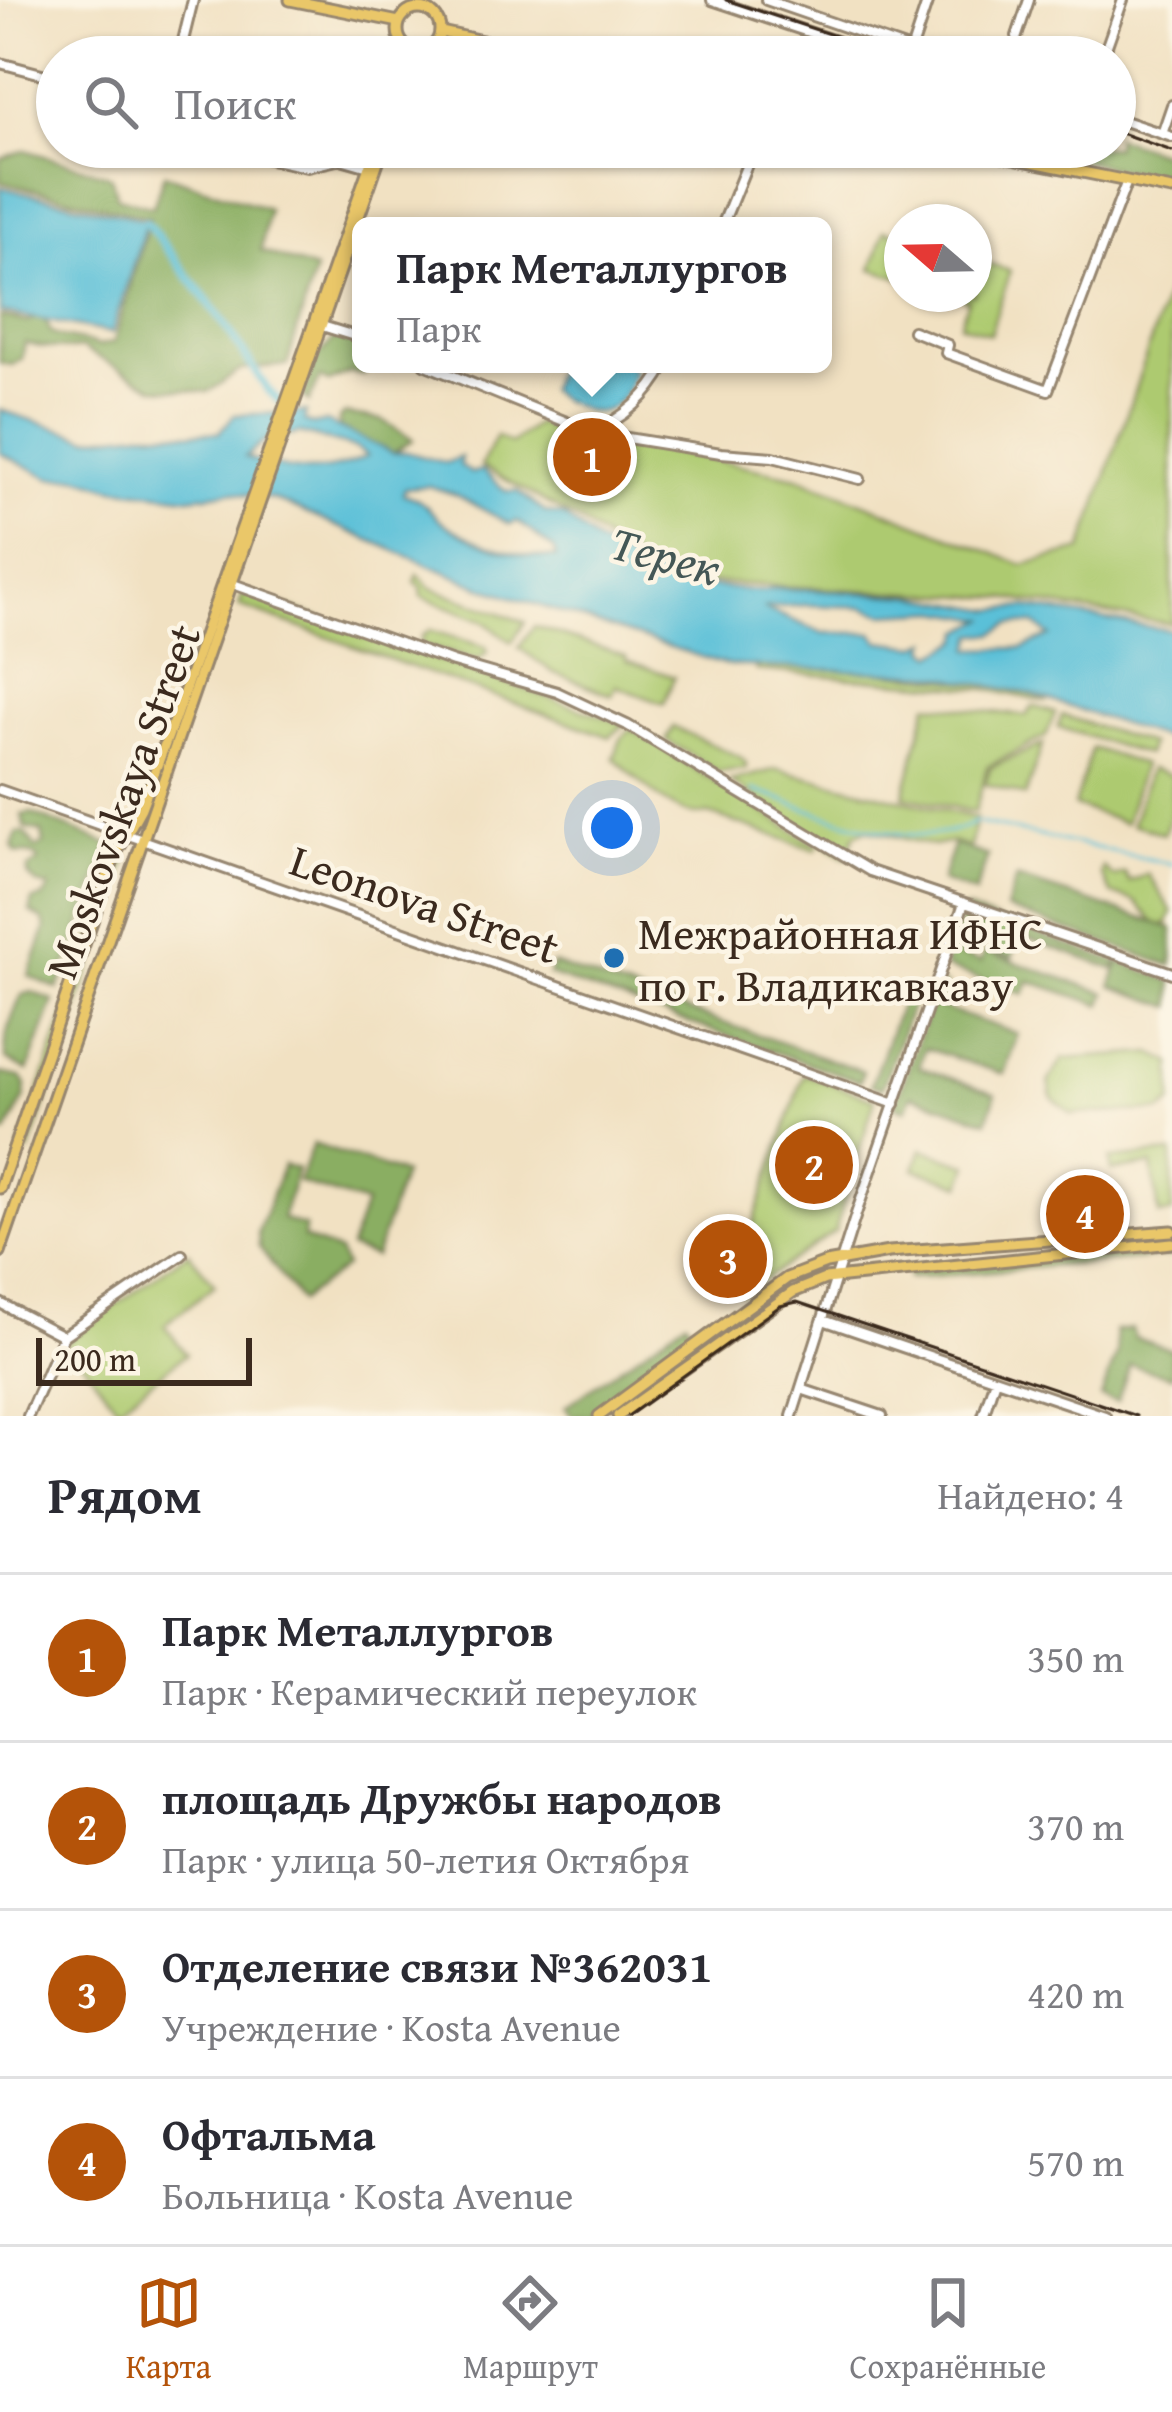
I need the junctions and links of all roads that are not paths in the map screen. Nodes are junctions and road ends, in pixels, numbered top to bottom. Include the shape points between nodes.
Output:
1 (193, 0) edge
2 (290, 0) edge
3 (712, 0) edge
4 (766, 0) edge
5 (928, 0) edge
6 (1029, 0) edge
7 (1123, 0) edge
8 (426, 5) edge
9 (399, 22) junction
10 (441, 32) junction
11 (184, 36) edge
12 (400, 36) edge
13 (439, 36) edge
14 (459, 36) edge
15 (821, 36) edge
16 (862, 36) edge
17 (916, 36) edge
18 (1017, 36) dead end
19 (1110, 36) edge
20 (0, 63) edge
21 (36, 72) edge
22 (1172, 105) edge
23 (1136, 125) edge
24 (1167, 135) edge
25 (369, 168) edge
26 (373, 168) edge
27 (745, 168) edge
28 (1062, 168) edge
29 (1127, 181) junction
30 (1172, 190) edge
31 (353, 217) edge
32 (357, 217) edge
33 (726, 217) edge
34 (352, 220) edge
35 (352, 233) edge
36 (322, 326) junction
37 (913, 331) dead end
38 (352, 335) edge
39 (446, 373) edge
40 (661, 373) edge
41 (302, 374) junction
42 (591, 432) junction
43 (860, 479) dead end
44 (255, 508) junction
45 (233, 584) junction
46 (0, 790) edge
47 (127, 834) junction
48 (145, 839) junction
49 (964, 903) junction
50 (1172, 973) edge
51 (895, 1104) junction
52 (0, 1188) edge
53 (1172, 1231) edge
54 (1172, 1243) edge
55 (0, 1252) edge
56 (182, 1255) dead end
57 (843, 1259) junction
58 (837, 1276) junction
59 (0, 1303) edge
60 (823, 1320) junction
61 (63, 1336) junction
62 (994, 1379) junction
63 (801, 1389) junction
64 (28, 1416) edge
65 (599, 1416) edge
66 (618, 1416) edge
67 (792, 1416) edge
68 (882, 1416) edge
69 (983, 1416) edge
70 (1105, 1416) edge

1 - 11 street
2 - 9 main road
3 - 15 street
4 - 16 street
5 - 17 street
6 - 18 street
7 - 19 street
8 - 9 main road
8 - 10 main road
9 - 12 main road
10 - 13 main road
10 - 14 main road
20 - 21 street
22 - 24 street
23 - 24 street
25 - 31 main road
26 - 32 main road
27 - 33 street
28 - 29 main road
29 - 30 main road
29 - 37 street via 1048,390 946,353 948,345
34 - 41 main road
35 - 36 main road
36 - 38 street
36 - 41 main road
39 - 42 street
40 - 42 street via 619,421
41 - 44 main road
42 - 43 street via 773,457
44 - 45 main road, Moskovskaya Street
44 - 47 main road, Moskovskaya Street
45 - 48 main road, Moskovskaya Street
45 - 49 street via 557,692 627,725 862,867
46 - 47 street, Leonova Street
47 - 48 street, Leonova Street
47 - 52 main road, Moskovskaya Street
48 - 51 street, Leonova Street
48 - 55 main road, Moskovskaya Street
49 - 50 street
49 - 51 street
51 - 57 street
53 - 57 main road
54 - 58 main road
56 - 61 street
57 - 58 street
57 - 65 main road via 787,1278
58 - 60 street
58 - 66 main road via 793,1292
59 - 61 street
60 - 62 street
60 - 63 street
61 - 64 street
62 - 69 street
62 - 70 street
63 - 67 street
63 - 68 street

